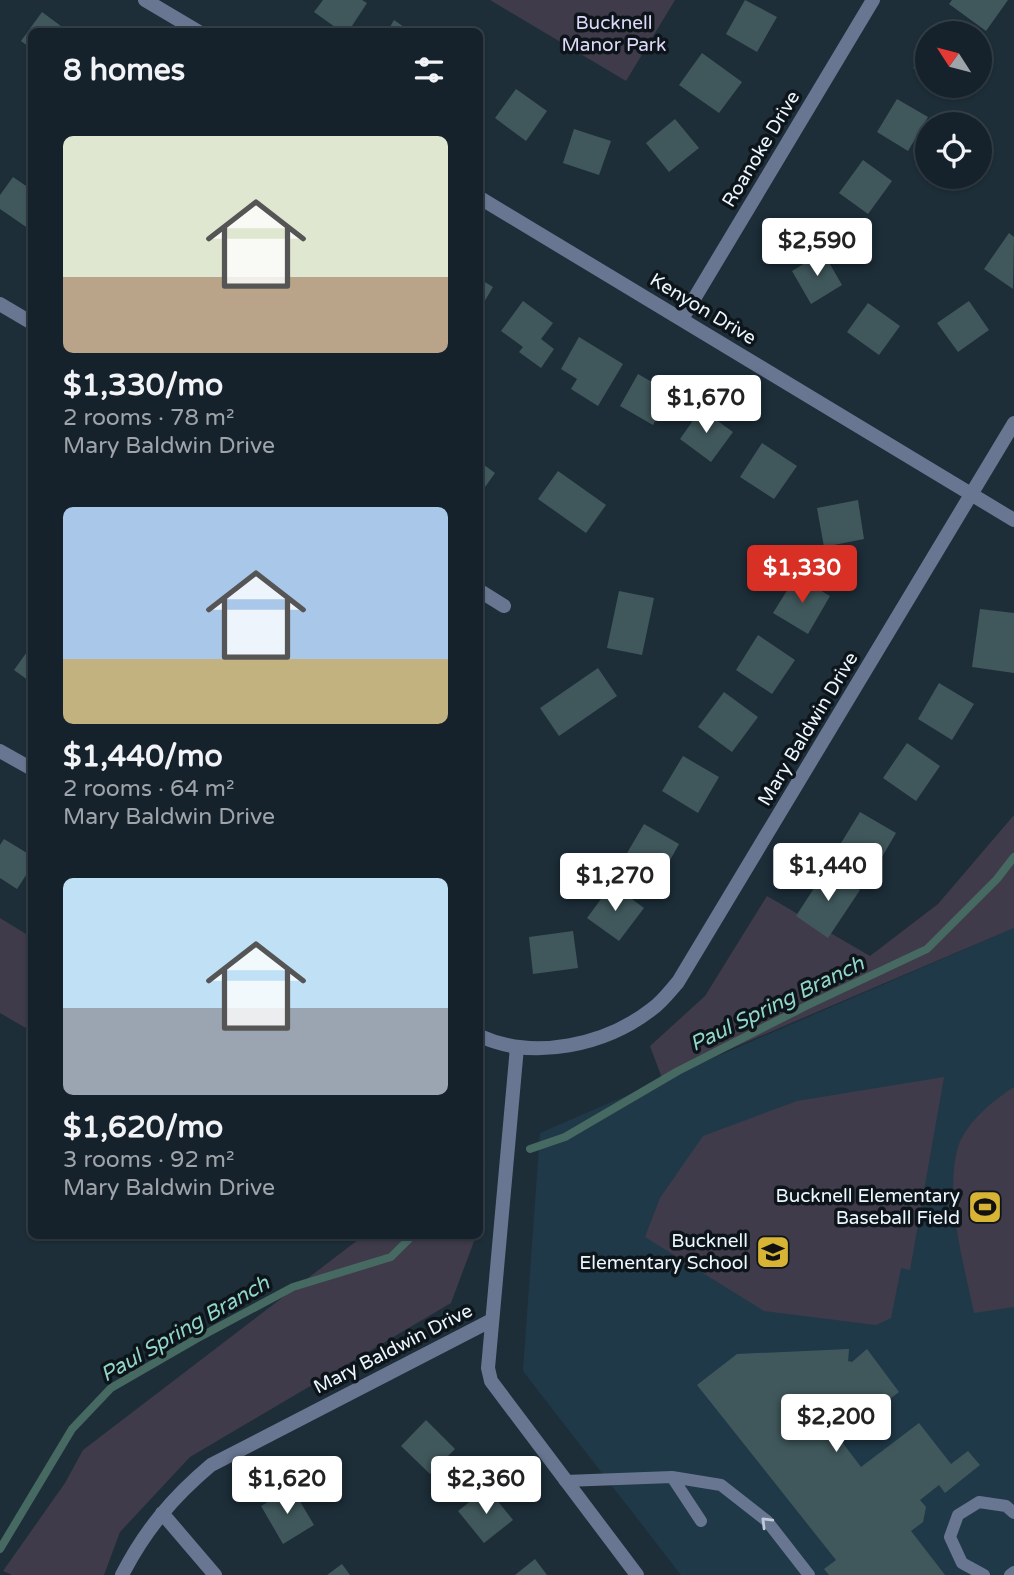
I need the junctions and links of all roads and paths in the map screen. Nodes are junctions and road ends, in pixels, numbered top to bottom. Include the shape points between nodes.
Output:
1 (145, 0) edge
2 (873, 0) edge
3 (191, 28) edge
4 (483, 200) edge
5 (0, 304) edge
6 (682, 319) junction
7 (28, 321) edge
8 (1014, 423) edge
9 (971, 494) junction
10 (1014, 520) edge
11 (483, 594) edge
12 (504, 606) dead end
13 (0, 751) edge
14 (28, 767) edge
15 (483, 1037) edge
16 (517, 1047) junction
17 (492, 1320) junction
18 (672, 1477) junction
19 (565, 1481) junction
20 (162, 1513) junction
21 (1014, 1513) edge
22 (701, 1521) dead end
23 (122, 1575) edge
24 (215, 1575) edge
25 (637, 1575) edge
26 (809, 1575) edge
27 (984, 1575) edge

1 - 3 street
2 - 6 street, Roanoke Drive
4 - 6 street, Kenyon Drive
5 - 7 street
6 - 9 street, Kenyon Drive
8 - 9 street, Mary Baldwin Drive
9 - 10 street, Kenyon Drive
9 - 16 street, Mary Baldwin Drive via 678,982 654,1008 624,1028 580,1043
11 - 12 street
13 - 14 street
15 - 16 street
16 - 17 street, Mary Baldwin Drive
17 - 19 street via 491,1381
17 - 20 street, Mary Baldwin Drive via 211,1465
18 - 19 lane
18 - 22 lane
26 -> 18 lane via 767,1521 720,1485
19 - 25 street
20 - 23 street, Mary Baldwin Drive via 137,1545
20 - 24 street
21 - 27 lane via 1006,1506 979,1502 958,1515 950,1536 962,1563

